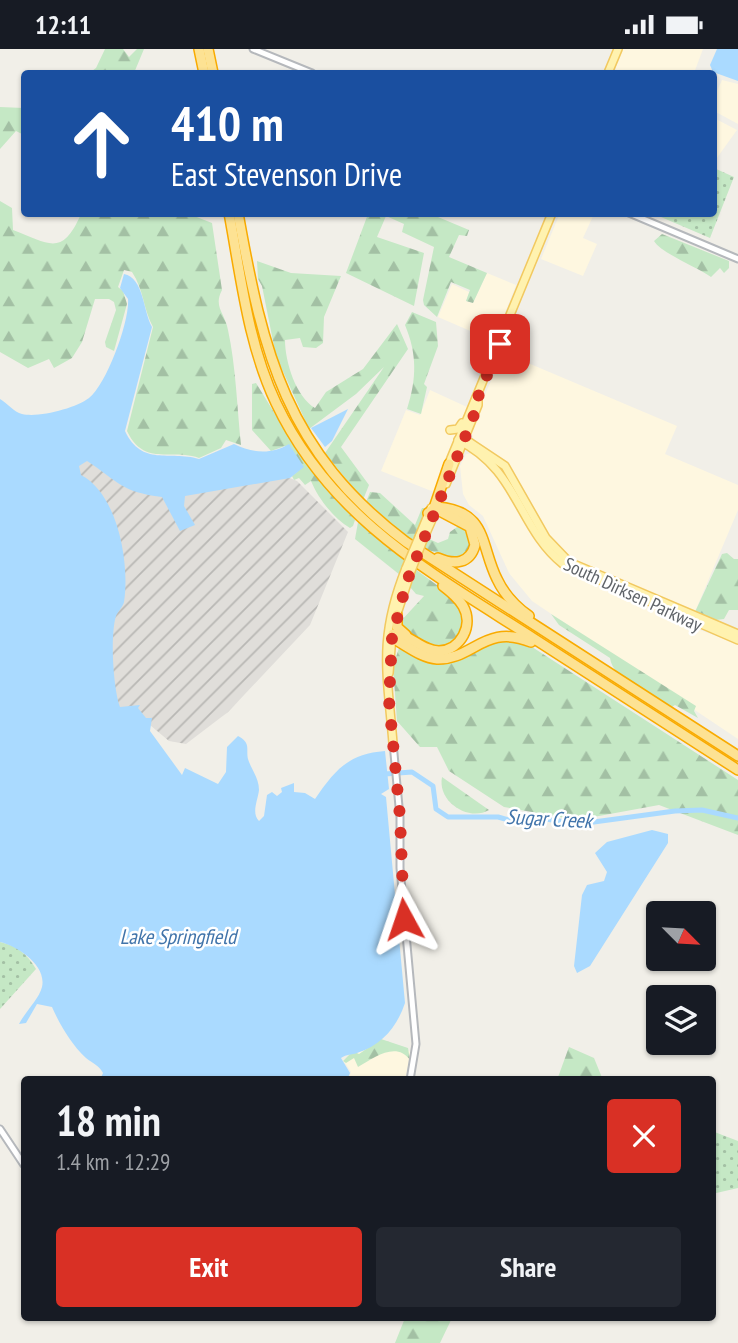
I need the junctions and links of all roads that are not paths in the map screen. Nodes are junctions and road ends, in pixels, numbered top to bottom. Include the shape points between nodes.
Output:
1 (199, 49) edge
2 (208, 49) edge
3 (253, 49) edge
4 (618, 49) edge
5 (203, 70) edge
6 (212, 70) edge
7 (305, 70) edge
8 (609, 70) edge
9 (230, 217) edge
10 (239, 217) edge
11 (550, 217) edge
12 (640, 217) edge
13 (645, 217) edge
14 (653, 222) junction
15 (738, 258) edge
16 (518, 300) junction
17 (507, 325) junction
18 (490, 368) junction
19 (476, 399) junction
20 (470, 425) junction
21 (450, 430) dead end
22 (461, 440) junction
23 (476, 453) junction
24 (500, 462) junction
25 (449, 464) joint
26 (447, 482) junction
27 (442, 493) junction
28 (434, 510) junction
29 (536, 519) junction
30 (379, 521) junction
31 (544, 526) dead end
32 (483, 535) junction
33 (387, 542) junction
34 (408, 570) junction
35 (397, 615) junction
36 (738, 633) edge
37 (391, 636) junction
38 (738, 640) edge
39 (424, 647) junction
40 (592, 663) junction
41 (603, 683) junction
42 (393, 743) joint
43 (738, 757) edge
44 (738, 770) edge
45 (412, 1076) edge
46 (0, 1129) edge
47 (21, 1160) edge

1 - 5 highway
2 - 6 highway
3 - 7 street
4 - 8 main road
9 - 33 highway via 252,334 276,403 323,478
10 - 30 highway via 260,326 284,395 326,464
11 - 16 main road
12 - 14 street
13 - 14 street
14 - 15 street
16 - 17 main road
16 - 18 main road via 510,307 497,337 485,342 491,353
17 - 18 main road
17 - 18 main road via 510,354
18 - 19 main road
19 - 20 main road
19 - 21 main road via 461,427
19 - 22 main road
20 - 22 main road
20 - 24 main road via 472,438
22 - 23 main road, South Dirksen Parkway
22 - 24 main road, South Dirksen Parkway
22 - 25 main road
22 - 26 main road
23 - 26 main road via 468,450 462,454
23 - 38 main road, South Dirksen Parkway via 507,480 541,542 563,564
24 - 29 main road, South Dirksen Parkway
25 - 28 highway
26 - 27 main road
27 - 28 main road
27 - 32 highway via 445,504 474,518
28 - 30 highway via 474,532 475,548 464,561 438,558
28 - 32 highway via 470,518
28 - 34 main road, bridge
29 - 31 main road
29 - 36 main road, South Dirksen Parkway via 551,545 574,564
30 - 40 highway
32 - 40 highway via 494,574 508,596
33 - 39 highway via 456,597 466,614 465,633 456,645 440,651
33 - 41 highway
34 - 35 main road
34 - 37 main road
35 - 37 main road
35 - 39 highway via 398,629
37 - 39 highway via 403,635
37 - 41 highway via 437,659 489,639 520,638
37 - 42 main road
40 - 43 highway
41 - 44 highway
42 - 45 street via 416,1044
46 - 47 street

